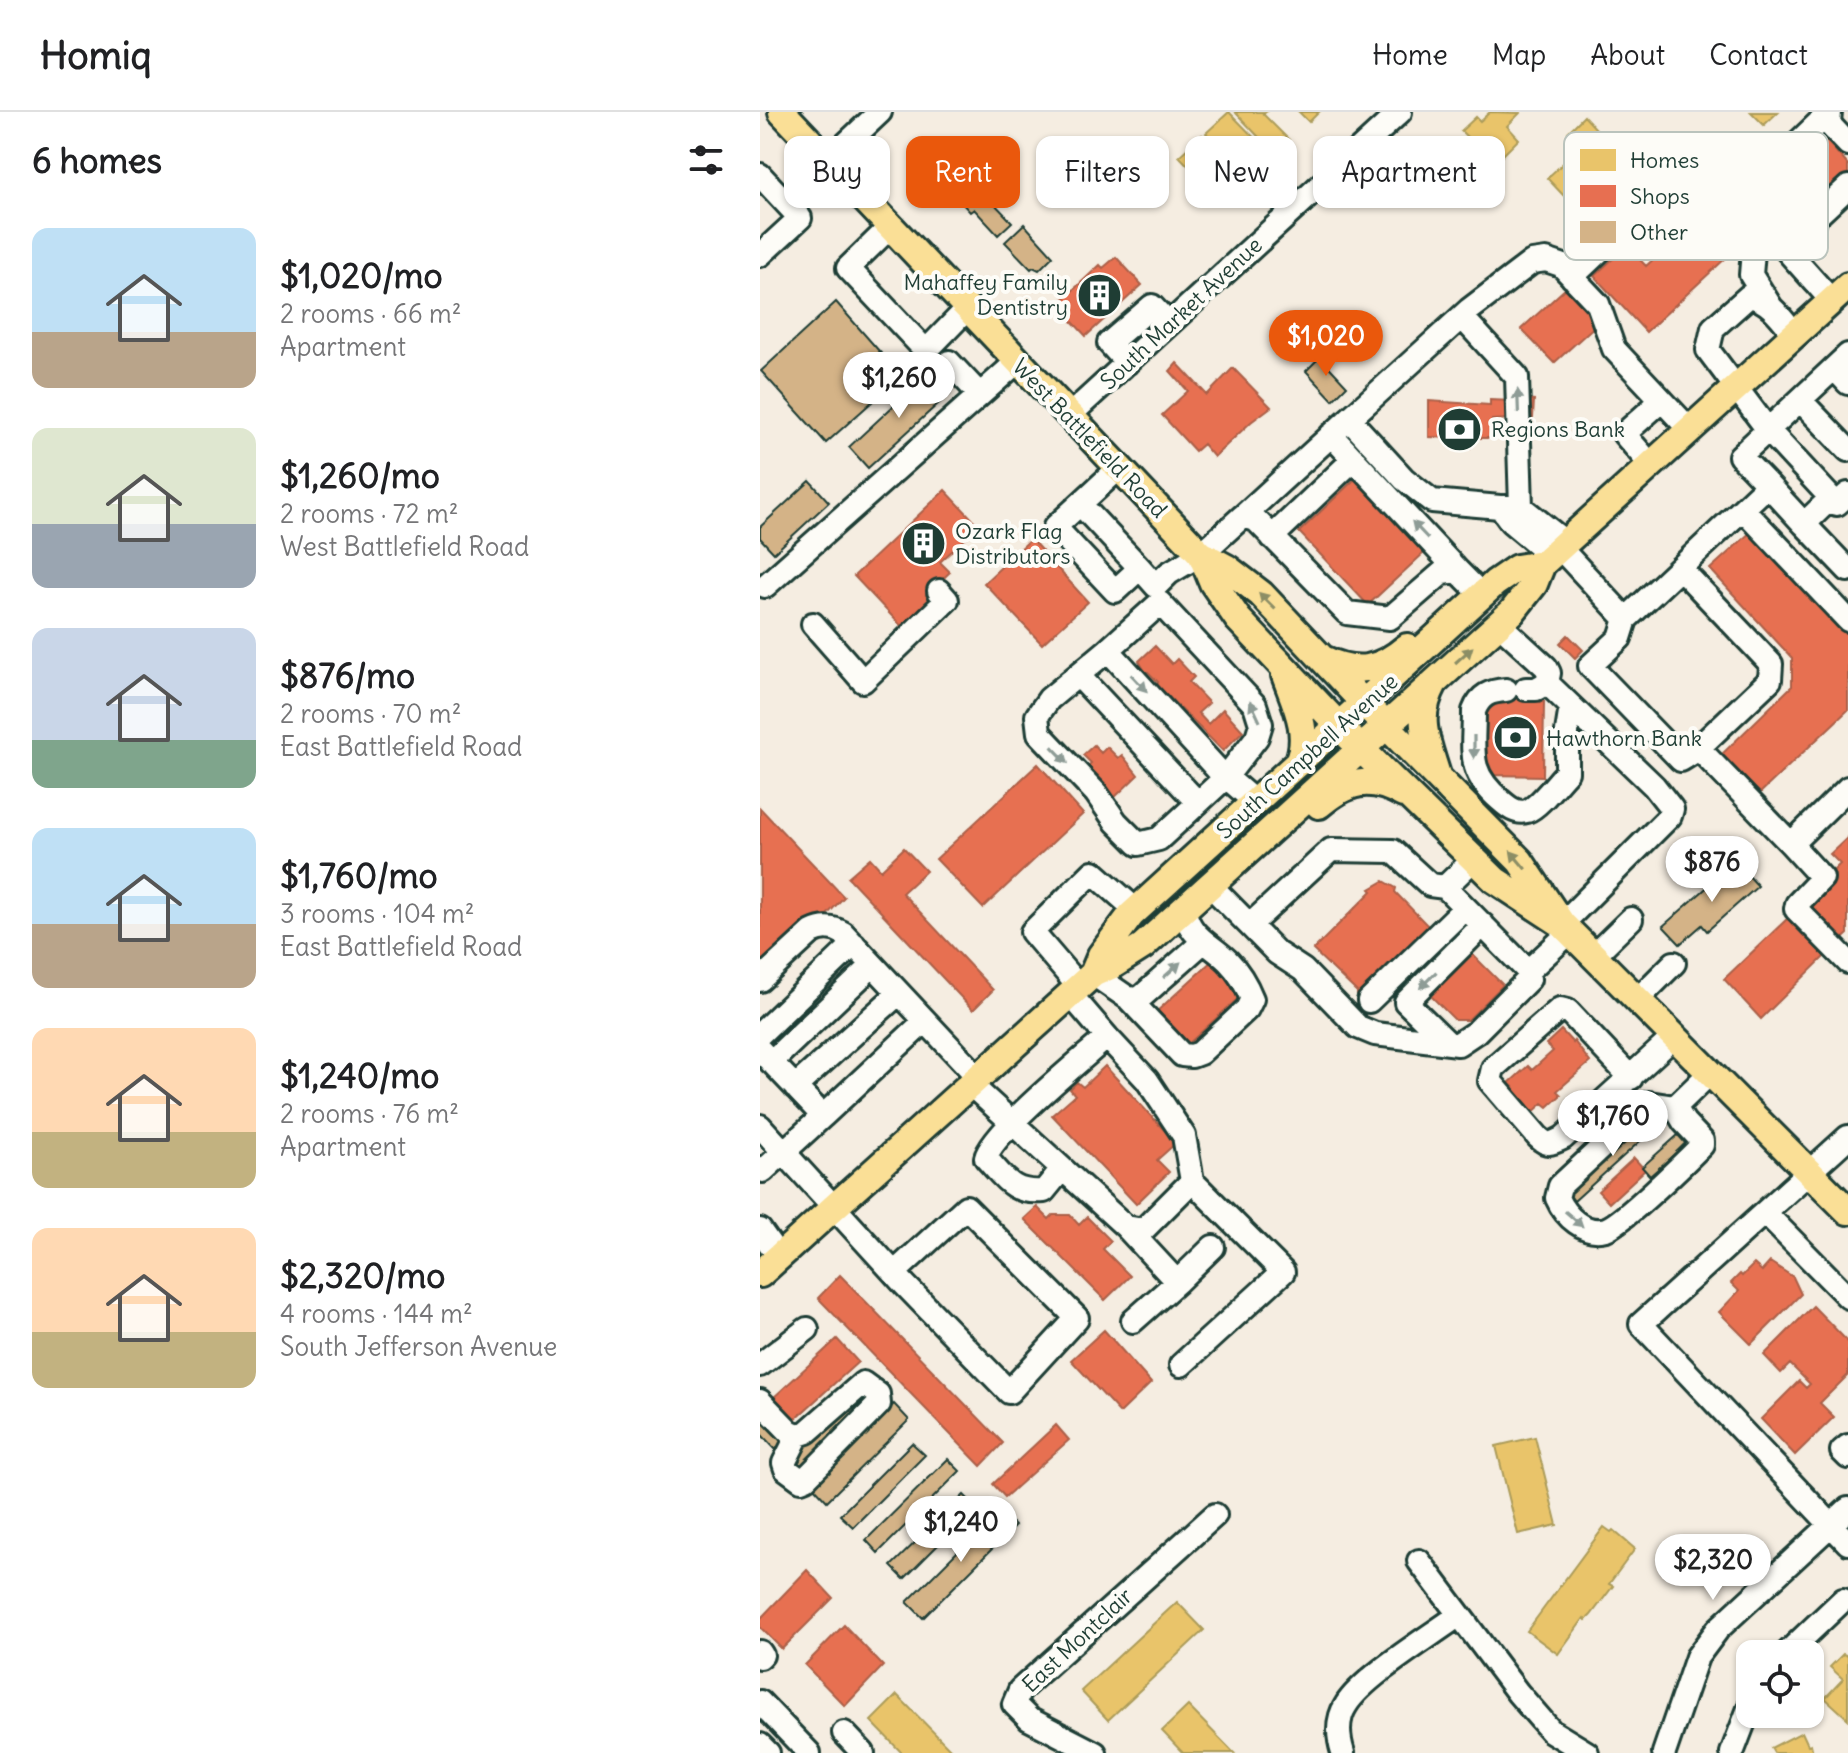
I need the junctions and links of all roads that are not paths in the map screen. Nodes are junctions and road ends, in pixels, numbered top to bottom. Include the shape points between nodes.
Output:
1 (782, 112) edge
2 (880, 112) edge
3 (1400, 112) edge
4 (1830, 112) edge
5 (1809, 132) edge
6 (805, 136) edge
7 (855, 136) edge
8 (1848, 144) edge
9 (760, 175) edge
10 (1848, 187) edge
11 (1828, 206) edge
12 (872, 208) edge
13 (890, 227) junction
14 (760, 255) edge
15 (1590, 260) edge
16 (1752, 260) edge
17 (1798, 260) edge
18 (1572, 277) junction
19 (1842, 295) edge
20 (1772, 308) junction
21 (967, 309) junction
22 (1462, 317) junction
23 (1795, 335) junction
24 (949, 362) dead end
25 (1017, 362) junction
26 (1843, 368) edge
27 (1737, 388) junction
28 (980, 395) junction
29 (1662, 400) junction
30 (1800, 400) junction
31 (1069, 416) junction
32 (1349, 419) junction
33 (1690, 430) junction
34 (1768, 430) junction
35 (1331, 435) junction
36 (1848, 450) edge
37 (1354, 459) junction
38 (1651, 465) junction
39 (1119, 468) junction
40 (1768, 485) junction
41 (1840, 496) edge
42 (1080, 504) junction
43 (1511, 507) junction
44 (1743, 509) junction
45 (1243, 516) junction
46 (1804, 524) junction
47 (1272, 537) junction
48 (1555, 553) junction
49 (1201, 554) junction
50 (1140, 568) junction
51 (1680, 568) junction
52 (1848, 570) edge
53 (1458, 571) junction
54 (765, 586) dead end
55 (939, 591) dead end
56 (1158, 594) junction
57 (1482, 595) junction
58 (1626, 619) junction
59 (1848, 620) edge
60 (813, 624) dead end
61 (1499, 624) junction
62 (1108, 650) junction
63 (1321, 658) junction
64 (1280, 664) junction
65 (1078, 675) junction
66 (1434, 682) junction
67 (1526, 688) junction
68 (1364, 703) junction
69 (1571, 707) junction
70 (1339, 726) junction
71 (1386, 726) junction
72 (1361, 749) junction
73 (1690, 754) junction
74 (1298, 763) junction
75 (1226, 777) junction
76 (1438, 779) junction
77 (1654, 786) junction
78 (1848, 788) edge
79 (1413, 800) junction
80 (1255, 802) junction
81 (1198, 803) junction
82 (1159, 839) junction
83 (1791, 844) junction
84 (1473, 860) junction
85 (1185, 867) junction
86 (1213, 882) junction
87 (1445, 887) junction
88 (1185, 908) junction
89 (1465, 908) junction
90 (1137, 911) junction
91 (1631, 919) dead end
92 (1250, 925) junction
93 (1483, 925) junction
94 (1566, 928) junction
95 (1203, 942) junction
96 (854, 944) junction
97 (1593, 956) junction
98 (1848, 962) edge
99 (1674, 963) dead end
100 (873, 965) junction
101 (1528, 971) junction
102 (760, 980) edge
103 (1081, 985) junction
104 (1628, 992) junction
105 (899, 993) junction
106 (1128, 998) junction
107 (1333, 1001) junction
108 (925, 1021) junction
109 (760, 1034) edge
110 (1107, 1037) junction
111 (1674, 1037) junction
112 (1447, 1042) junction
113 (765, 1056) edge
114 (1710, 1073) junction
115 (1631, 1078) junction
116 (974, 1081) junction
117 (795, 1087) junction
118 (1675, 1107) junction
119 (823, 1116) junction
120 (1013, 1124) junction
121 (760, 1126) edge
122 (1848, 1137) edge
123 (783, 1151) junction
124 (760, 1168) edge
125 (1062, 1169) junction
126 (1809, 1173) junction
127 (1192, 1181) junction
128 (835, 1207) junction
129 (1848, 1211) edge
130 (1765, 1213) junction
131 (1126, 1227) junction
132 (760, 1230) edge
133 (1213, 1247) dead end
134 (770, 1265) edge
135 (894, 1273) junction
136 (1177, 1282) junction
137 (1848, 1297) edge
138 (1133, 1321) dead end
139 (807, 1329) dead end
140 (765, 1353) edge
141 (1181, 1365) dead end
142 (760, 1401) edge
143 (798, 1435) junction
144 (1848, 1446) edge
145 (1848, 1457) edge
146 (1848, 1509) edge
147 (1215, 1515) dead end
148 (1830, 1525) junction
149 (1848, 1543) edge
150 (1419, 1561) dead end
151 (1843, 1600) dead end
152 (1459, 1615) junction
153 (1801, 1640) edge
154 (764, 1712) edge
155 (1742, 1728) edge
156 (844, 1733) dead end
157 (760, 1745) edge
158 (768, 1753) edge
159 (809, 1753) edge
160 (863, 1753) edge
161 (1095, 1753) edge
162 (1343, 1753) edge
163 (1587, 1753) edge
164 (1664, 1753) edge
165 (1732, 1753) edge

1 - 6 main road, West Battlefield Road
2 - 7 street
3 - 31 street, South Market Avenue
4 - 5 street
4 - 8 street via 1829,124
9 - 14 street via 800,218
10 - 11 street
12 - 13 main road, West Battlefield Road
13 - 21 main road, West Battlefield Road
13 - 21 street via 848,268 926,351
15 - 18 street
16 - 20 street via 1751,275
17 - 19 street
18 - 22 street via 1561,265 1532,262
18 - 29 street via 1598,304 1614,349
19 - 23 main road, South Campbell Avenue
20 - 23 street
20 - 27 street via 1749,296 1713,328 1708,350
21 - 25 main road, West Battlefield Road
22 - 32 street
43 -> 22 street via 1517,377
23 - 27 main road, South Campbell Avenue
24 - 28 street
25 - 28 street
25 - 31 main road, West Battlefield Road
26 - 30 street
27 - 33 main road, South Campbell Avenue
27 - 34 street
28 - 54 street
29 - 33 street
29 - 38 street via 1624,434
30 - 34 street
30 - 36 street
31 - 39 main road, West Battlefield Road
32 - 35 street
32 - 43 street via 1404,479 1432,501
33 - 38 main road, South Campbell Avenue
34 - 40 street via 1740,456
34 - 41 street
35 - 37 street
35 - 45 street
37 - 47 street
53 -> 37 street
38 - 48 main road, South Campbell Avenue
39 - 42 street
39 - 49 main road, West Battlefield Road
40 - 44 street
40 - 46 street
41 - 46 street
42 - 50 street
42 - 50 street via 1055,527 1075,549 1115,591
43 - 48 street via 1511,522
44 - 51 street
44 - 59 street
45 - 47 street via 1256,520
45 - 49 street
46 - 52 street
47 - 53 street via 1347,613 1390,618 1442,573
48 - 57 main road, South Campbell Avenue via 1517,568
48 - 58 street
48 - 61 main road, South Campbell Avenue
49 - 56 street via 1169,573
63 -> 49 main road, West Battlefield Road via 1261,594
49 - 64 main road, West Battlefield Road via 1238,619
50 - 56 street
51 - 58 street
51 - 73 street via 1771,664 1770,680
53 - 57 street
55 - 60 street via 947,600 863,681
56 - 62 street
75 -> 56 street via 1257,737 1261,724 1255,705
57 - 63 main road via 1458,605 1386,664 1350,668
57 - 68 main road, South Campbell Avenue
58 - 73 street via 1620,638 1590,666
66 -> 61 main road, South Campbell Avenue
61 - 67 street via 1549,673
62 - 65 street
62 -> 75 street
63 - 68 main road, West Battlefield Road
64 - 70 main road, West Battlefield Road
64 - 74 main road via 1301,719 1304,746
65 - 81 street
65 -> 82 street via 1037,716 1039,733 1138,844
66 - 71 main road, South Campbell Avenue
66 - 76 main road via 1423,716
67 - 69 street
67 -> 69 street via 1492,691 1474,711 1474,764 1481,782 1511,810 1532,809 1567,772
68 - 70 main road, South Campbell Avenue
68 - 71 main road, West Battlefield Road
69 - 77 street
70 - 72 main road, West Battlefield Road
70 - 74 main road, South Campbell Avenue
71 - 72 main road, South Campbell Avenue
71 - 76 main road, West Battlefield Road
72 - 79 main road, West Battlefield Road
72 - 86 main road, South Campbell Avenue
73 - 77 street
73 - 83 street
74 - 80 main road, South Campbell Avenue
75 - 80 street
75 - 81 street
94 -> 76 main road, West Battlefield Road via 1520,861
77 - 94 street via 1669,803 1670,816
78 - 83 street
79 - 84 main road, West Battlefield Road
79 - 86 main road via 1380,783 1348,785 1262,854
80 - 85 main road, South Campbell Avenue
81 - 82 street
82 - 85 street
83 - 98 street via 1822,878 1796,909
84 - 87 street
84 - 94 main road, West Battlefield Road
85 - 90 main road, South Campbell Avenue
86 - 88 main road, South Campbell Avenue
86 - 92 street
87 - 89 street
87 - 92 street via 1430,885 1393,851 1331,850
88 - 95 street via 1187,922
88 - 103 main road, South Campbell Avenue via 1143,946
89 - 93 street
89 - 107 street via 1363,1001
90 - 103 main road, South Campbell Avenue
90 - 103 street via 1093,872 1032,932
91 - 97 street
92 - 107 street
93 - 101 street
93 -> 112 street via 1406,1002
94 - 97 main road, West Battlefield Road
94 - 101 street
106 -> 95 street via 1139,999
95 - 106 street via 1239,973 1252,999 1200,1053 1182,1055
96 - 100 street
96 - 102 street via 837,930 819,928
96 - 109 street
97 - 104 main road, West Battlefield Road
99 - 104 street
100 - 105 street
100 - 113 street
101 - 112 street via 1529,979 1476,1032 1458,1044
103 - 106 street
103 - 110 street
103 - 116 main road, South Campbell Avenue
104 - 111 main road, West Battlefield Road
105 - 108 street
105 - 117 street
107 - 112 street via 1358,1027 1375,1034
108 - 116 street
108 - 119 street
110 - 120 street
110 - 127 street via 1147,1080 1184,1136
111 - 114 main road, West Battlefield Road
111 - 115 street
113 - 117 street
114 - 118 street
114 - 126 main road, West Battlefield Road
115 - 115 street via 1551,1144 1538,1137 1490,1081 1493,1068 1560,1009 1568,1011
116 - 120 street
116 - 128 main road, South Campbell Avenue
117 - 119 street
118 -> 118 street via 1649,1103 1560,1186 1560,1206 1578,1224 1590,1230 1608,1228 1702,1145
119 - 123 street
120 - 125 street
120 - 125 street via 986,1158 1010,1184 1025,1193 1044,1191
121 - 123 street
122 - 126 street
123 - 124 street via 763,1171
123 - 128 street
125 - 131 street
126 - 129 main road, West Battlefield Road
126 - 130 street
127 - 131 street via 1143,1230
127 - 141 street via 1283,1272
128 - 134 main road, South Campbell Avenue
128 - 135 street
130 - 137 street
130 - 148 street via 1641,1324
131 - 136 street
132 - 134 street
133 - 136 street
135 - 135 street via 1009,1392 1077,1318 966,1207
136 - 138 street
139 - 140 street
142 - 143 street
143 - 143 street via 863,1383 880,1399 801,1480 784,1463
144 - 145 street via 1842,1451
146 - 148 street
147 - 161 street, East Montclair via 1020,1690 1014,1704 1029,1719
148 - 149 street
148 - 164 street via 1718,1629 1697,1657
150 - 152 street
151 - 153 street
152 - 162 street via 1366,1682 1345,1706 1337,1734
152 - 163 street via 1551,1731
154 - 159 street
155 - 165 street
156 - 160 street
157 - 158 street

